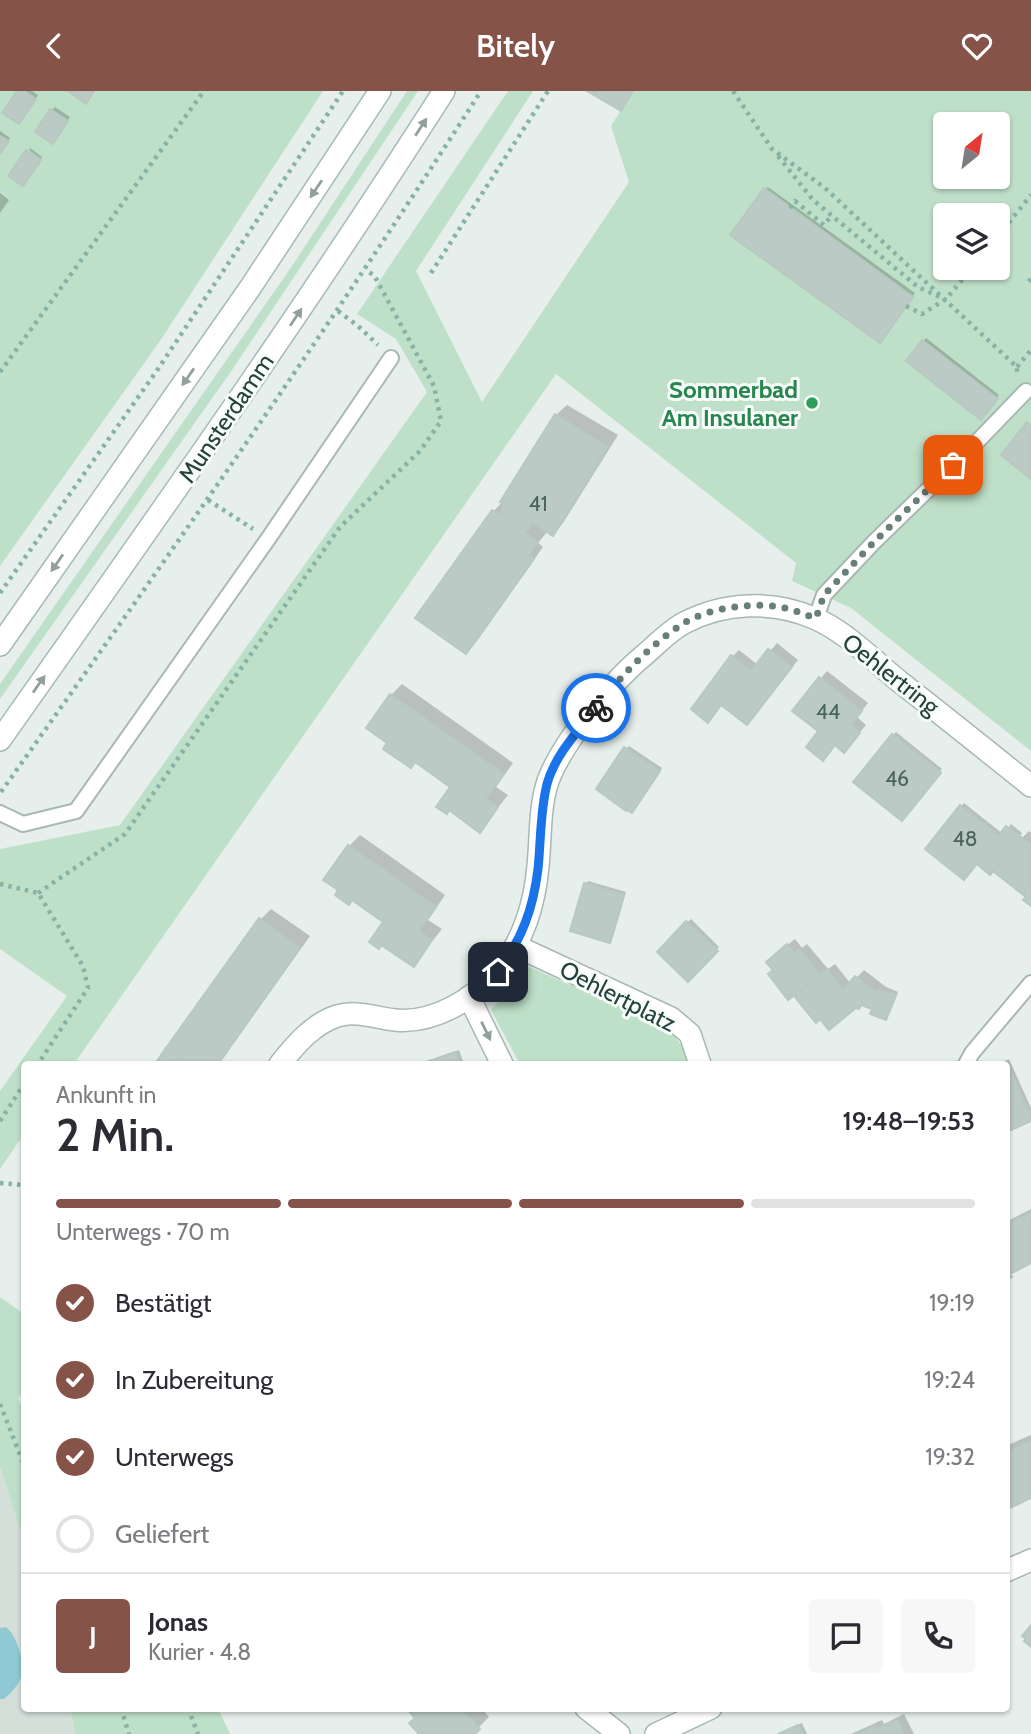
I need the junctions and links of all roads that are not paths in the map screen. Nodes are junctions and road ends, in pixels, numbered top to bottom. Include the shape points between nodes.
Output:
1 (380, 91) edge
2 (444, 91) edge
3 (391, 358) road end
4 (1026, 391) road end
5 (816, 618) junction
6 (0, 645) edge
7 (0, 740) edge
8 (1031, 786) edge
9 (0, 813) edge
10 (516, 946) junction
11 (1031, 982) edge
12 (469, 997) junction
13 (283, 1061) edge
14 (501, 1061) edge
15 (699, 1061) edge
16 (968, 1061) edge
17 (1031, 1560) edge
18 (1010, 1569) edge
19 (591, 1712) edge
20 (703, 1712) edge
21 (619, 1734) edge
22 (656, 1734) edge

1 -> 6 street via 250,288
7 -> 2 street, Munsterdamm via 306,302
3 - 9 lane via 76,811 23,824
4 - 5 lane via 832,586 821,600
5 - 8 street, Oehlertring
5 - 10 street, Oehlertring via 774,606 726,607 682,623 629,668 562,752 548,782 532,901
10 - 12 street, Oehlertring via 498,972
10 - 15 street, Oehlertplatz via 671,1018 690,1034
11 - 16 lane
12 - 13 street, Oehlertring via 421,1019 338,1016 317,1026
12 -> 14 street
17 - 18 street
19 - 21 street
20 - 22 street

